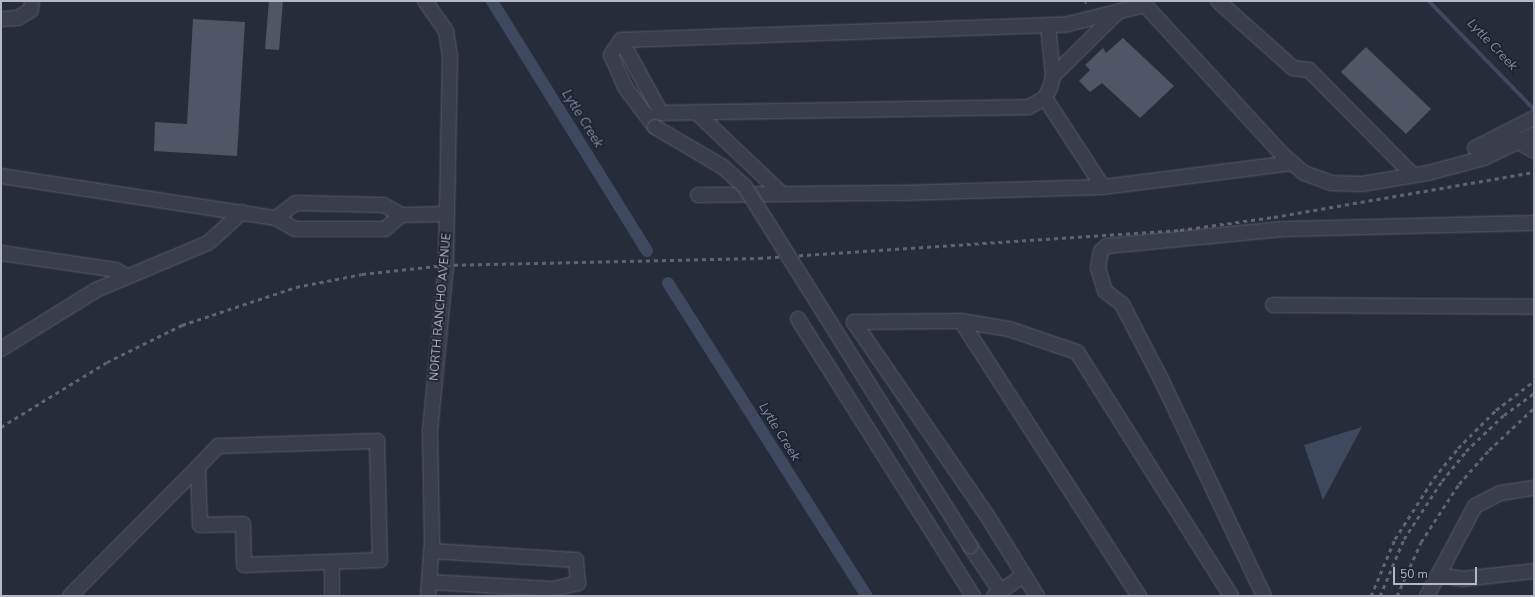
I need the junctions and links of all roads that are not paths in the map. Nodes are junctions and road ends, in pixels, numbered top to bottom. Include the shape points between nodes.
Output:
1 (32, 1) edge
2 (425, 1) edge
3 (1218, 1) edge
4 (1118, 12) junction
5 (1, 19) edge
6 (1048, 25) junction
7 (621, 40) junction
8 (1053, 76) junction
9 (1045, 98) junction
10 (697, 113) junction
11 (1534, 118) edge
12 (1525, 139) edge
13 (1534, 151) edge
14 (1479, 153) junction
15 (1292, 163) junction
16 (1413, 175) junction
17 (1, 176) edge
18 (1103, 187) junction
19 (781, 193) junction
20 (698, 194) dead end
21 (242, 212) junction
22 (447, 214) junction
23 (401, 215) junction
24 (276, 218) junction
25 (1534, 223) edge
26 (1, 253) edge
27 (127, 276) junction
28 (1273, 305) dead end
29 (1534, 307) edge
30 (798, 319) dead end
31 (961, 321) junction
32 (1, 349) edge
33 (198, 467) junction
34 (1534, 488) edge
35 (431, 551) junction
36 (332, 562) junction
37 (1534, 571) edge
38 (1024, 575) junction
39 (429, 582) junction
40 (1432, 585) edge
41 (997, 594) edge
42 (70, 596) edge
43 (332, 596) edge
44 (428, 596) edge
45 (973, 596) edge
46 (1037, 596) edge
47 (1139, 596) edge
48 (1231, 596) edge
49 (1264, 596) edge

1 - 5 street via 31,10 18,18
2 - 22 street, NORTH RANCHO AVENUE via 446,30 450,49
3 - 16 street via 1293,68 1309,70
4 - 6 street via 1068,24
4 - 8 street
4 - 15 street via 1145,5
6 - 7 street
6 - 8 street
7 - 10 street via 661,113
7 - 41 street, bridge via 611,55 625,87 655,127 723,167 745,187 970,546
8 - 9 street
9 - 10 street via 1029,107
9 - 18 street
10 - 19 street
11 - 14 street via 1515,127
12 - 13 street
12 - 14 street
14 - 16 street
15 - 16 street via 1304,174 1331,183 1362,184
15 - 18 street
17 - 21 street
18 - 19 street via 901,193
19 - 20 street
21 - 24 street
21 - 27 street via 208,243
22 - 23 street
22 - 35 street, NORTH RANCHO AVENUE via 446,265 430,430
23 - 24 street via 384,205 296,203
23 - 24 street via 385,229 295,229
25 - 49 street via 1283,229 1107,246 1101,251 1098,268 1104,291 1122,304 1162,381
26 - 27 street via 116,270
27 - 32 street via 96,290
28 - 29 street
30 - 45 street
31 - 38 street via 854,322 988,517
31 - 47 street
31 - 48 street via 1009,329 1077,352
33 - 36 street via 200,525 243,524 244,564
33 - 36 street via 218,446 377,441 380,560
33 - 42 street
34 - 40 street via 1501,493 1475,506
35 - 39 street, NORTH RANCHO AVENUE
35 - 39 street via 576,560 578,583 553,589
36 - 43 street
37 - 40 street
38 - 41 street
38 - 46 street
39 - 44 street, NORTH RANCHO AVENUE

